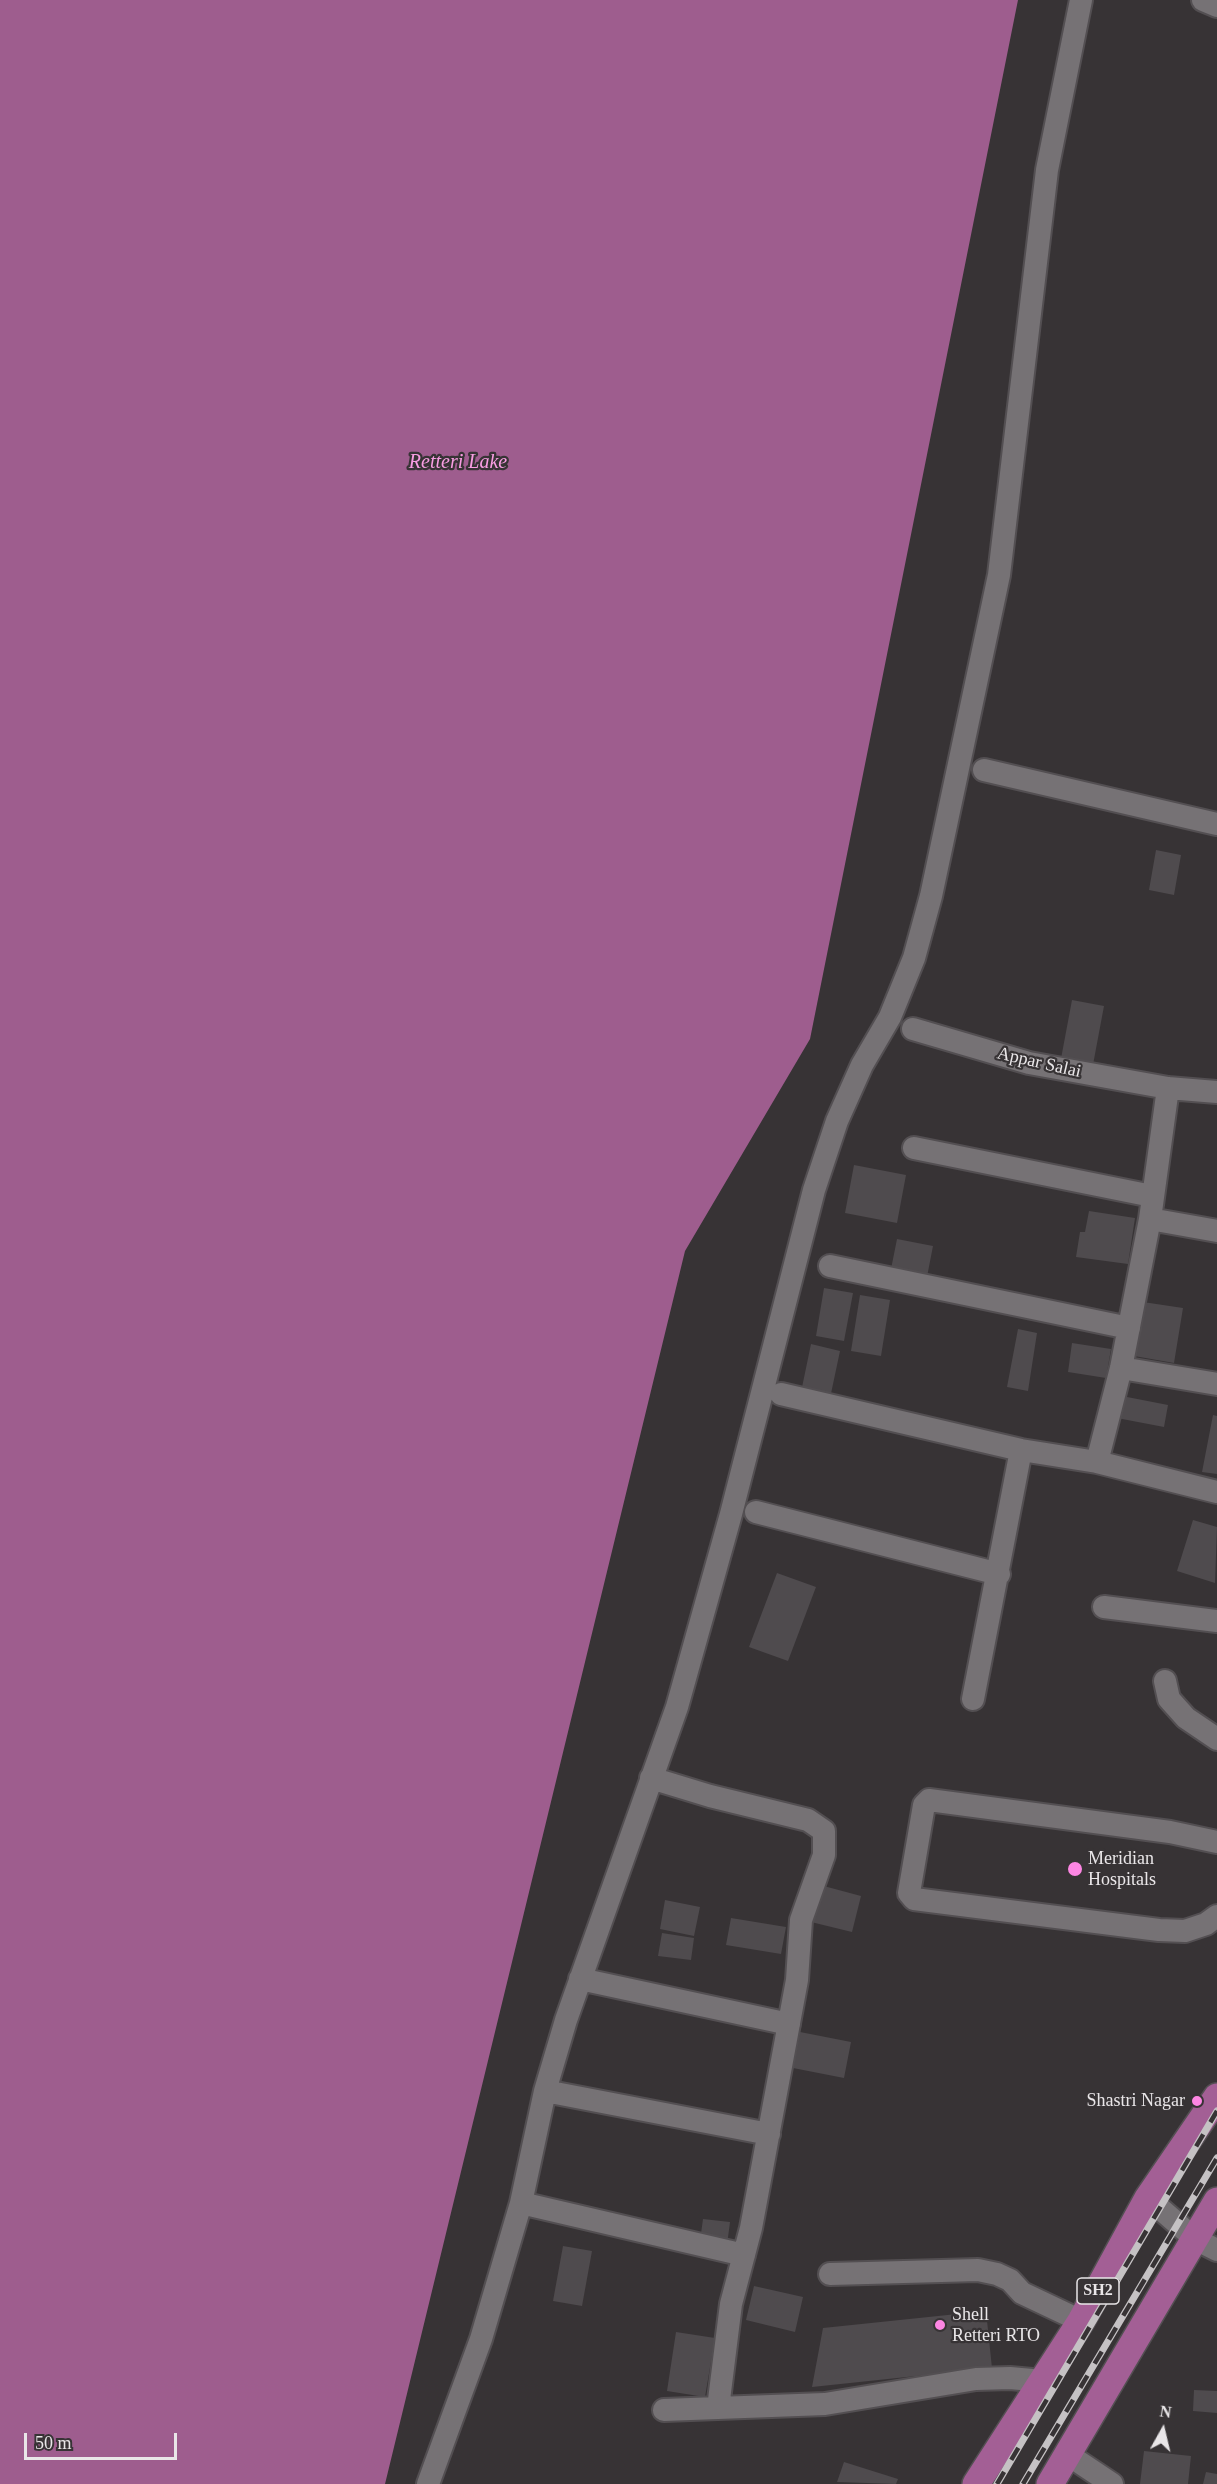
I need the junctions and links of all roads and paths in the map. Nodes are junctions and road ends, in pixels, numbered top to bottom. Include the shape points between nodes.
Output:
1 (1081, 0) edge
2 (1203, 0) edge
3 (1217, 6) edge
4 (984, 770) dead end
5 (1217, 824) edge
6 (913, 1029) dead end
7 (1168, 1088) junction
8 (1217, 1092) edge
9 (914, 1148) dead end
10 (1152, 1196) junction
11 (1150, 1219) junction
12 (1217, 1231) edge
13 (830, 1266) dead end
14 (1129, 1328) junction
15 (1121, 1368) junction
16 (1217, 1384) edge
17 (781, 1394) dead end
18 (1021, 1450) junction
19 (1097, 1462) junction
20 (1217, 1492) edge
21 (756, 1512) dead end
22 (999, 1574) junction
23 (1104, 1607) dead end
24 (1217, 1621) edge
25 (1165, 1681) dead end
26 (973, 1699) dead end
27 (1217, 1739) edge
28 (651, 1778) junction
29 (1217, 1842) edge
30 (1217, 1916) edge
31 (580, 1979) junction
32 (789, 2024) junction
33 (545, 2091) junction
34 (1217, 2097) edge
35 (769, 2134) junction
36 (1148, 2198) junction
37 (1217, 2201) edge
38 (521, 2203) junction
39 (1206, 2244) edge
40 (744, 2254) junction
41 (830, 2274) dead end
42 (1081, 2321) junction
43 (1043, 2381) junction
44 (718, 2408) junction
45 (664, 2410) dead end
46 (1067, 2454) junction
47 (428, 2484) edge
48 (976, 2484) edge
49 (1050, 2484) edge
50 (1112, 2484) edge

1 - 28 street via 1047,170 999,575 932,896 914,958 890,1017 862,1065 837,1121 814,1190 731,1514 677,1707
2 - 3 street
4 - 5 street
6 - 7 street, Appar Salai via 1029,1063
7 - 8 street, Appar Salai
7 - 10 street
9 - 10 street
10 - 11 street
11 - 12 street
11 - 14 street
13 - 14 street
14 - 15 street
15 - 16 street
15 - 19 street
17 - 18 street
18 - 19 street
18 - 22 street
19 - 20 street
21 - 22 street
22 - 26 street
23 - 24 street
25 - 27 street via 1169,1699 1186,1718
28 - 31 street
28 - 32 street via 808,1820 824,1831 824,1855 801,1920
29 - 30 street via 1170,1832 929,1800 924,1805 909,1893 914,1899 1159,1930 1185,1931
31 - 32 street
31 - 33 street
32 - 35 street
33 - 35 street
33 - 38 street
34 - 36 main road, SH2
35 - 40 street
36 - 39 street
36 - 42 main road, SH2
37 - 39 main road
38 - 40 street
38 - 47 street via 481,2339
39 - 46 main road
40 - 44 street via 731,2304
41 - 42 street via 978,2270 1010,2280 1022,2293
42 - 43 main road, SH2
43 - 44 street via 976,2379 825,2404
43 - 48 main road, SH2
44 - 45 street
46 - 49 main road
46 - 50 street

